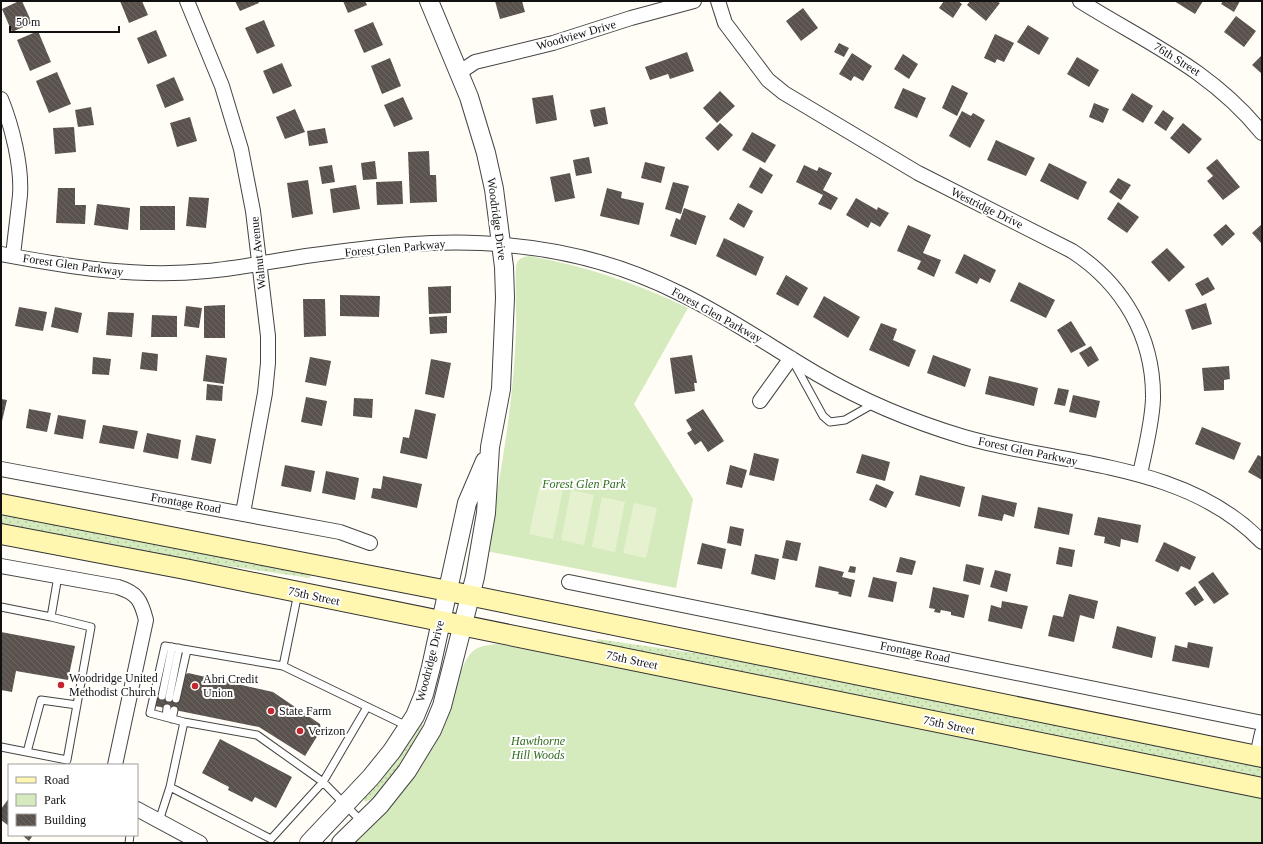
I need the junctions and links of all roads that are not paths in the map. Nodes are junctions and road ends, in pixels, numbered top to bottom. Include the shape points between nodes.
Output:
1 (187, 1) edge
2 (430, 1) edge
3 (694, 1) edge
4 (718, 1) edge
5 (1080, 1) edge
6 (460, 72) junction
7 (1, 99) edge
8 (1262, 133) edge
9 (501, 244) junction
10 (7, 255) edge
11 (258, 264) junction
12 (791, 358) junction
13 (760, 401) dead end
14 (875, 403) junction
15 (490, 447) junction
16 (1, 469) edge
17 (1140, 474) junction
18 (1, 504) edge
19 (243, 513) junction
20 (1, 534) edge
21 (1262, 542) edge
22 (370, 543) dead end
23 (1, 566) edge
24 (58, 576) junction
25 (569, 582) dead end
26 (448, 591) junction
27 (298, 592) junction
28 (470, 596) junction
29 (1, 606) edge
30 (51, 617) junction
31 (441, 622) junction
32 (463, 626) junction
33 (176, 648) junction
34 (187, 650) junction
35 (283, 666) junction
36 (77, 706) junction
37 (159, 707) dead end
38 (367, 707) junction
39 (171, 709) dead end
40 (158, 715) junction
41 (169, 718) junction
42 (184, 722) junction
43 (1262, 722) edge
44 (409, 727) junction
45 (1262, 733) edge
46 (1, 747) edge
47 (27, 752) junction
48 (1260, 756) edge
49 (115, 764) edge
50 (323, 782) junction
51 (170, 787) junction
52 (1262, 788) edge
53 (345, 805) junction
54 (138, 810) edge
55 (158, 821) junction
56 (362, 822) junction
57 (129, 839) edge
58 (136, 843) edge
59 (200, 843) edge
60 (309, 843) edge
61 (341, 843) edge

1 - 11 street, Walnut Avenue via 222,86 241,149 253,211
2 - 6 street, Woodridge Drive
3 - 6 street, Woodview Drive via 475,62
4 - 17 street, Westridge Drive via 725,23 768,80 784,93 918,173 1072,251 1106,279 1127,304 1143,338 1150,365 1152,400
5 - 8 street, 76th Street via 1191,67 1237,104
6 - 9 street, Woodridge Drive via 486,153 494,189
7 - 10 street via 13,138 20,194
9 - 11 street, Forest Glen Parkway via 410,244
9 - 12 street, Forest Glen Parkway via 569,254 632,273 676,291
9 - 15 street, Woodridge Drive via 505,298 503,367
10 - 11 street, Forest Glen Parkway via 104,272 209,271
11 - 19 street, Walnut Avenue via 268,336 268,363
12 - 13 street
12 - 14 street, Forest Glen Parkway via 819,376
12 - 14 lane via 823,416 830,422 845,420
14 - 17 street, Forest Glen Parkway via 967,438
15 - 26 street, Woodridge Drive via 467,503
15 - 28 street, Woodridge Drive via 486,513
16 - 19 street, Frontage Road
17 - 21 street, Forest Glen Parkway via 1196,493 1243,524
18 - 26 main road
19 - 22 street, Frontage Road via 340,532
20 - 27 main road, 75th Street
23 - 24 street
24 - 30 lane
24 - 49 street via 130,591 141,602 144,610 146,620
25 - 43 street, Frontage Road
26 - 28 main road
26 - 31 street, Woodridge Drive
27 - 31 main road, 75th Street
27 - 35 lane
28 - 32 street, Woodridge Drive
28 - 48 main road
29 - 30 lane
30 - 36 lane via 91,627
31 - 32 main road, 75th Street
31 - 44 street, Woodridge Drive via 424,694
32 - 52 main road, 75th Street
32 - 56 street, Woodridge Drive via 442,706 432,730 407,771 380,805
33 - 34 lane
33 - 34 lane via 169,698
33 - 40 lane via 165,646 150,713
34 - 35 lane
35 - 38 lane
36 - 47 lane via 40,700
36 - 47 lane via 66,760
37 - 40 lane
38 - 44 lane
38 - 50 lane
39 - 41 lane
40 - 41 lane
41 - 42 lane
42 - 50 lane via 258,735
42 - 51 lane
44 - 53 street, Woodridge Drive via 372,777
45 - 48 street
46 - 47 lane
50 - 51 lane via 271,839
50 - 53 lane
51 - 55 lane
53 - 56 lane
53 - 60 street, Woodridge Drive
54 - 55 street
55 - 59 street
56 - 61 street, Woodridge Drive
57 - 58 lane

